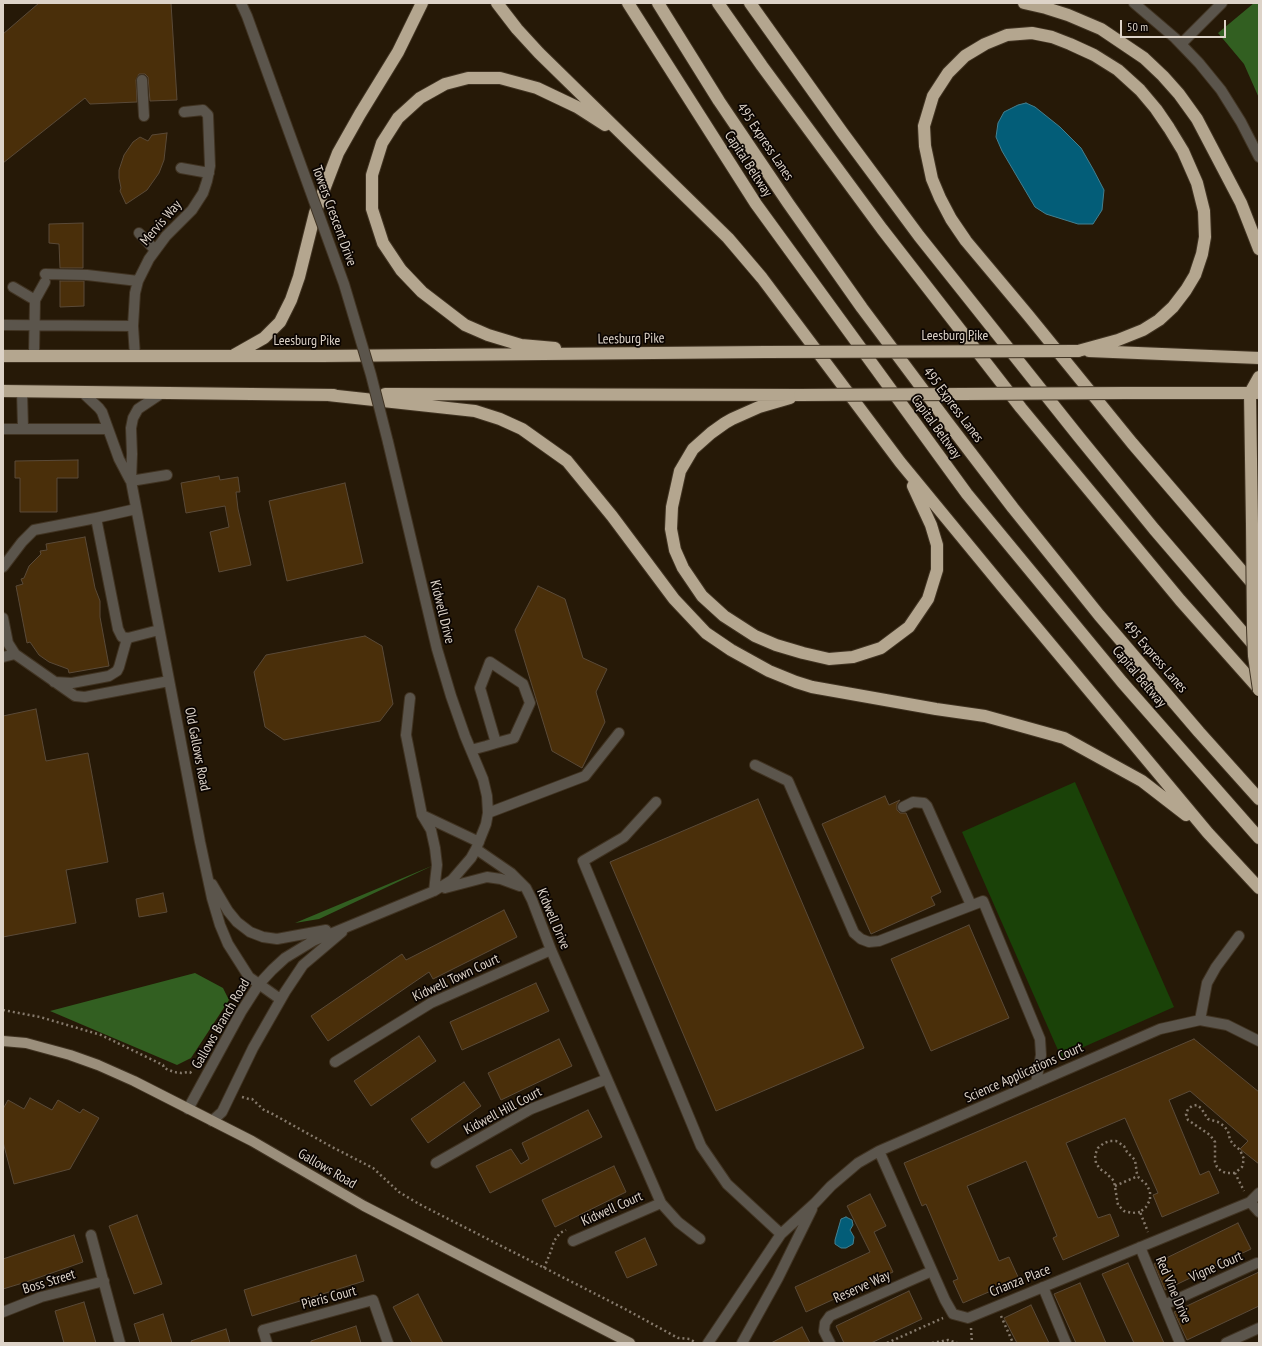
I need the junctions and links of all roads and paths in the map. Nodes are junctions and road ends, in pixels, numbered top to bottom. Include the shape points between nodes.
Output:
1 (241, 3) edge
2 (422, 3) edge
3 (497, 3) edge
4 (628, 3) edge
5 (658, 3) edge
6 (718, 3) edge
7 (750, 3) edge
8 (1024, 3) edge
9 (1134, 3) edge
10 (1222, 3) edge
11 (1180, 44) junction
12 (142, 80) dead end
13 (184, 112) dead end
14 (144, 116) dead end
15 (639, 151) junction
16 (1259, 157) edge
17 (181, 168) dead end
18 (209, 173) junction
19 (139, 234) dead end
20 (1256, 235) edge
21 (1259, 249) edge
22 (155, 250) junction
23 (138, 281) junction
24 (13, 287) dead end
25 (35, 300) junction
26 (3, 325) edge
27 (35, 325) junction
28 (133, 326) junction
29 (1078, 351) junction
30 (610, 354) junction
31 (34, 355) junction
32 (3, 356) edge
33 (134, 356) junction
34 (234, 356) junction
35 (1259, 358) edge
36 (1259, 377) edge
37 (3, 391) edge
38 (22, 391) junction
39 (81, 391) junction
40 (162, 393) junction
41 (1255, 393) edge
42 (328, 394) junction
43 (800, 394) junction
44 (23, 428) junction
45 (3, 429) edge
46 (108, 429) junction
47 (388, 442) joint
48 (900, 462) junction
49 (167, 475) dead end
50 (131, 481) junction
51 (136, 509) junction
52 (96, 518) junction
53 (3, 567) edge
54 (1259, 591) edge
55 (3, 618) edge
56 (159, 630) junction
57 (128, 638) junction
58 (1259, 650) edge
59 (15, 654) junction
60 (3, 656) edge
61 (169, 681) junction
62 (54, 682) junction
63 (1259, 689) edge
64 (410, 698) dead end
65 (619, 733) dead end
66 (496, 743) junction
67 (471, 750) junction
68 (755, 765) dead end
69 (1259, 799) edge
70 (656, 802) dead end
71 (903, 807) dead end
72 (488, 813) junction
73 (422, 815) junction
74 (1208, 833) junction
75 (1259, 838) edge
76 (477, 845) junction
77 (207, 874) junction
78 (526, 888) junction
79 (1259, 888) edge
80 (434, 892) junction
81 (971, 905) junction
82 (350, 925) junction
83 (1239, 936) dead end
84 (551, 950) junction
85 (259, 984) junction
86 (280, 999) junction
87 (3, 1010) edge
88 (1200, 1020) junction
89 (3, 1041) edge
90 (1259, 1041) edge
91 (335, 1062) dead end
92 (607, 1078) junction
93 (205, 1080) junction
94 (1036, 1083) junction
95 (232, 1092) junction
96 (188, 1109) junction
97 (212, 1121) junction
98 (880, 1151) junction
99 (436, 1163) dead end
100 (1235, 1173) junction
101 (1138, 1176) junction
102 (1115, 1186) junction
103 (1259, 1193) edge
104 (1250, 1202) junction
105 (661, 1203) junction
106 (815, 1203) junction
107 (1140, 1212) junction
108 (1259, 1212) edge
109 (781, 1234) junction
110 (92, 1235) dead end
111 (700, 1239) dead end
112 (574, 1241) joint
113 (1152, 1242) junction
114 (1140, 1247) junction
115 (1257, 1263) dead end
116 (544, 1268) junction
117 (932, 1271) junction
118 (104, 1281) junction
119 (1043, 1287) junction
120 (1164, 1305) junction
121 (997, 1306) junction
122 (3, 1312) edge
123 (953, 1314) junction
124 (1259, 1328) edge
125 (895, 1339) junction
126 (120, 1343) edge
127 (267, 1343) edge
128 (388, 1343) edge
129 (630, 1343) edge
130 (697, 1343) edge
131 (708, 1343) edge
132 (742, 1343) edge
133 (830, 1343) edge
134 (887, 1343) edge
135 (898, 1343) edge
136 (932, 1343) edge
137 (957, 1343) edge
138 (1013, 1343) edge
139 (1066, 1343) edge
140 (1180, 1343) edge
141 (1226, 1343) edge

1 - 47 street, Towers Crescent Drive, bridge via 346,291
2 - 34 highway via 398,52 338,153 315,213 299,277 280,322 264,338
3 - 15 highway via 539,53
4 - 75 highway, Capital Beltway via 756,204 967,494 1122,682
5 - 69 highway, 495 Express Lanes via 788,203 952,429 1099,615
6 - 63 highway via 878,224 1021,408 1180,600
7 - 58 highway via 919,236 1144,517
8 - 20 highway via 1068,15 1101,29 1144,58 1163,76 1197,119
9 - 11 street
10 - 11 street
11 - 16 street via 1221,90
12 - 14 street
13 - 18 street, Mervis Way via 204,110 208,115
15 - 30 highway via 609,127 577,107 537,88 500,78 468,78 445,84 420,98 398,118 382,143 372,175 372,209 383,243 401,270 422,292 445,310 465,325 520,344
15 - 48 highway via 728,238 762,278
17 - 18 street
18 - 22 street, Mervis Way via 205,189 192,210
19 - 22 street
20 - 21 highway
22 - 23 street, Mervis Way
23 - 25 street via 87,275 45,278
23 - 28 street, Mervis Way
24 - 25 street
25 - 27 street
26 - 27 street
27 - 28 street
27 - 31 street
28 - 33 street, Mervis Way
29 - 30 highway, Leesburg Pike, bridge
29 - 35 highway, Leesburg Pike
29 - 54 highway via 1143,330 1174,307 1195,275 1202,254 1205,237 1204,211 1197,183 1170,128 1140,90 1124,75 1094,55 1052,37 1032,33 1007,34 965,56 948,72 933,96 924,126 925,146 932,179 940,198 966,241 1142,455
30 - 34 highway, Leesburg Pike
31 - 32 highway, Leesburg Pike
31 - 33 highway, Leesburg Pike
33 - 34 highway, Leesburg Pike
36 - 41 highway
37 - 38 highway
38 - 39 highway
38 - 44 street
39 - 40 highway
39 - 46 street, Old Gallows Road via 99,408
40 - 42 highway
40 - 50 street, Old Gallows Road via 138,409 133,418
41 - 43 highway, bridge
41 - 63 highway, bridge via 1253,628
42 - 43 highway
42 - 74 highway via 474,411 522,429 566,461 612,516 674,599 706,633 731,650 770,671 812,687 936,710 985,716 1064,738 1142,781
43 - 48 highway via 725,423 693,449 680,471 672,507 675,550 683,568 702,596 724,616 755,636 776,645 829,659 853,657 881,648 909,626 928,599 937,570 937,545 920,500
44 - 45 street
44 - 46 street
46 - 50 street, Old Gallows Road via 119,459
47 - 67 street, Kidwell Drive via 437,649
48 - 74 highway
49 - 50 street
50 - 51 street, Old Gallows Road
51 - 52 street
51 - 56 street, Old Gallows Road
52 - 53 street via 34,530
52 - 57 street via 118,629 122,636
55 - 59 street via 8,643
56 - 57 street
56 - 61 street, Old Gallows Road
57 - 62 street via 119,667 113,674 88,681
59 - 60 street
59 - 62 street
61 - 62 street via 81,697
61 - 77 street, Old Gallows Road
64 - 73 street via 406,735
65 - 72 street via 585,776
66 - 66 street via 514,738 530,703 523,684 490,662 480,688
66 - 67 street
67 - 72 street, Kidwell Drive via 483,779
68 - 81 street via 788,781 854,932 861,939 869,942 879,941
70 - 109 street via 624,837 583,861 701,1146 727,1184
71 - 81 street via 913,802 924,803 927,806
72 - 76 street, Kidwell Drive
73 - 76 street
73 - 80 street via 431,830 435,848 437,865
74 - 79 highway
76 - 78 street, Kidwell Drive
76 - 80 street, Gallows Branch Road via 462,870
77 - 82 street via 220,899 237,922 250,932 263,937 288,938
77 - 85 street, Old Gallows Road via 220,925 228,944 249,977
78 - 80 street via 487,877
78 - 84 street, Kidwell Drive
80 - 82 street, Gallows Branch Road
81 - 94 street via 983,901 1040,1039 1041,1055
82 - 85 street, Gallows Branch Road via 302,947 272,970
82 - 86 street, Gallows Branch Road via 303,965
83 - 88 street via 1207,984
84 - 91 street, Kidwell Town Court via 431,1003
84 - 92 street, Kidwell Drive
85 - 86 street, Old Gallows Road
85 - 93 street, Gallows Branch Road
86 - 95 street, Gallows Branch Road
87 - 93 path via 40,1017 101,1035 164,1068 174,1072 190,1072
88 - 90 street, Science Applications Court via 1227,1025
88 - 94 street, Science Applications Court via 1160,1029
89 - 96 main road, Gallows Road via 26,1043 98,1065
92 - 99 street, Kidwell Hill Court via 531,1109
92 - 105 street, Kidwell Drive
93 - 96 street, Gallows Branch Road
94 - 98 street, Science Applications Court
95 - 97 street, Gallows Branch Road via 222,1112
95 - 116 path via 252,1099 265,1111 373,1168 399,1192 414,1201
96 - 97 main road, Gallows Road
97 - 129 main road, Gallows Road via 252,1141 364,1206
98 - 106 street, Science Applications Court via 858,1163
98 - 117 street
100 - 100 path via 1242,1167 1244,1159 1240,1150 1230,1140 1228,1131 1218,1122 1208,1119 1197,1105 1192,1106 1186,1114 1188,1120 1210,1135 1215,1142 1217,1167 1226,1173
100 - 104 path
101 - 102 path
101 - 102 path via 1135,1160 1124,1146 1116,1141 1104,1143 1095,1155 1096,1163 1111,1176
101 - 107 path via 1150,1191 1150,1200
102 - 107 path via 1118,1205 1124,1211
103 - 104 street, Crianza Place
104 - 108 street
104 - 113 street, Crianza Place
105 - 111 street, Kidwell Drive via 678,1222
105 - 112 street, Kidwell Court
106 - 109 street, Science Applications Court
106 - 132 street, Science Applications Court
107 - 113 path
109 - 131 street, Science Applications Court
110 - 118 street
112 - 116 path via 567,1230 560,1233 554,1241
113 - 114 street, Crianza Place
114 - 119 street, Crianza Place
114 - 120 street, Red Vine Drive
115 - 120 street, Vigne Court
116 - 130 path via 678,1338 690,1339
117 - 123 street
117 - 133 street, Reserve Way via 830,1316 825,1323 824,1331
118 - 122 street, Boss Street via 41,1297
118 - 126 street
119 - 121 street, Crianza Place
119 - 139 street
120 - 140 street, Red Vine Drive
121 - 123 street, Crianza Place via 968,1318
121 - 138 path
123 - 125 path
124 - 141 street
125 - 134 path
125 - 135 path
127 - 128 street, Pieris Court via 263,1330 373,1300
136 - 137 path via 948,1340

